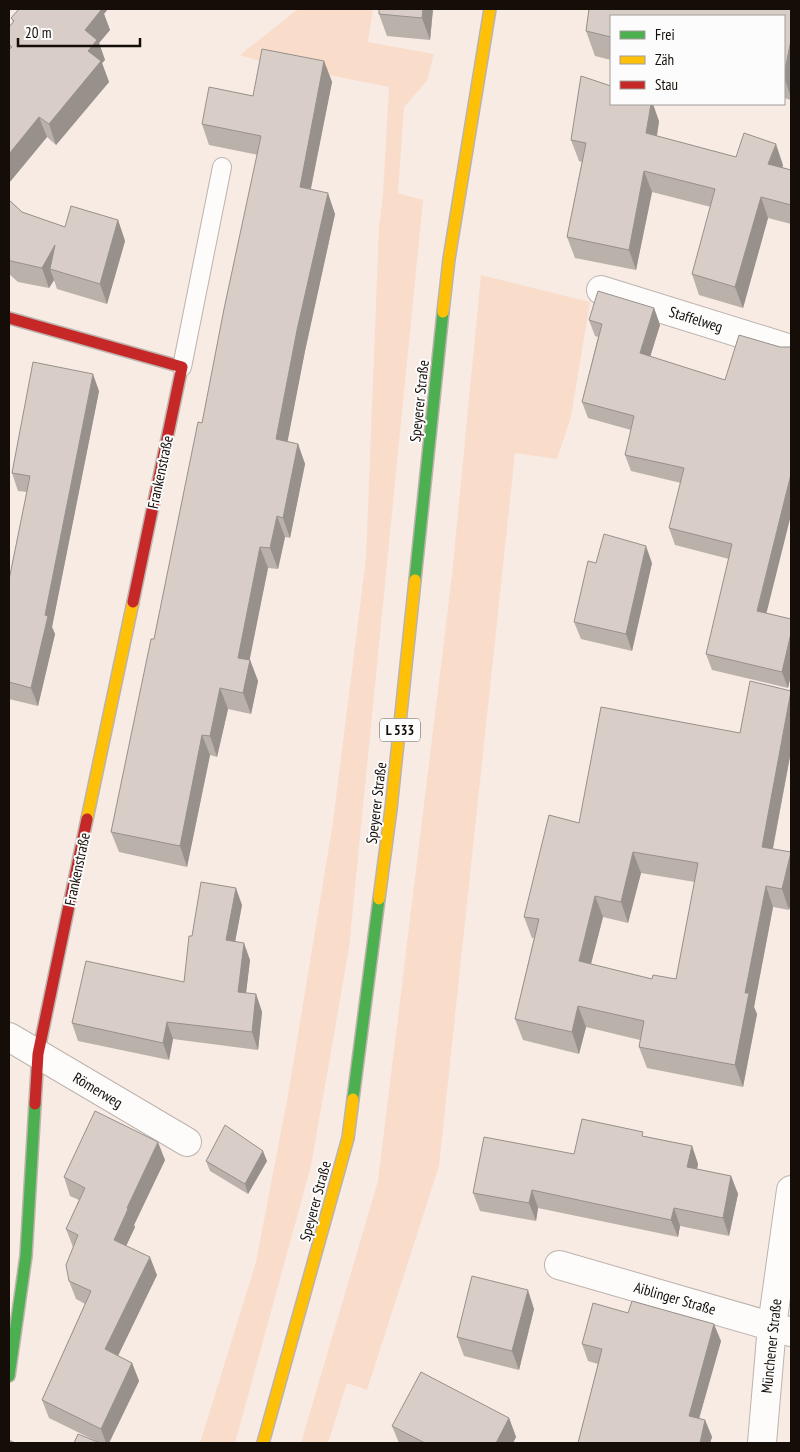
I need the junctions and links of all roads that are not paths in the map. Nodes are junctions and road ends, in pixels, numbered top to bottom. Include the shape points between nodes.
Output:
1 (490, 9) edge
2 (222, 167) dead end
3 (601, 290) edge
4 (9, 318) edge
5 (791, 349) edge
6 (182, 367) junction
7 (9, 1037) edge
8 (38, 1054) junction
9 (187, 1142) dead end
10 (791, 1190) edge
11 (559, 1265) dead end
12 (782, 1329) edge
13 (9, 1376) edge
14 (263, 1443) edge
15 (762, 1443) edge

1 - 14 main road, Speyerer Straße / L 533 via 449,260 391,809 348,1138
2 - 6 lane, Frankenstraße
3 - 5 street, Staffelweg
4 - 6 main road
6 - 8 main road, Frankenstraße
7 - 8 street, Römerweg
8 - 9 street, Römerweg
8 - 13 main road, Frankenstraße via 26,1256
10 - 12 street, Münchener Straße
11 - 12 street, Aiblinger Straße
12 - 15 street, Münchener Straße

